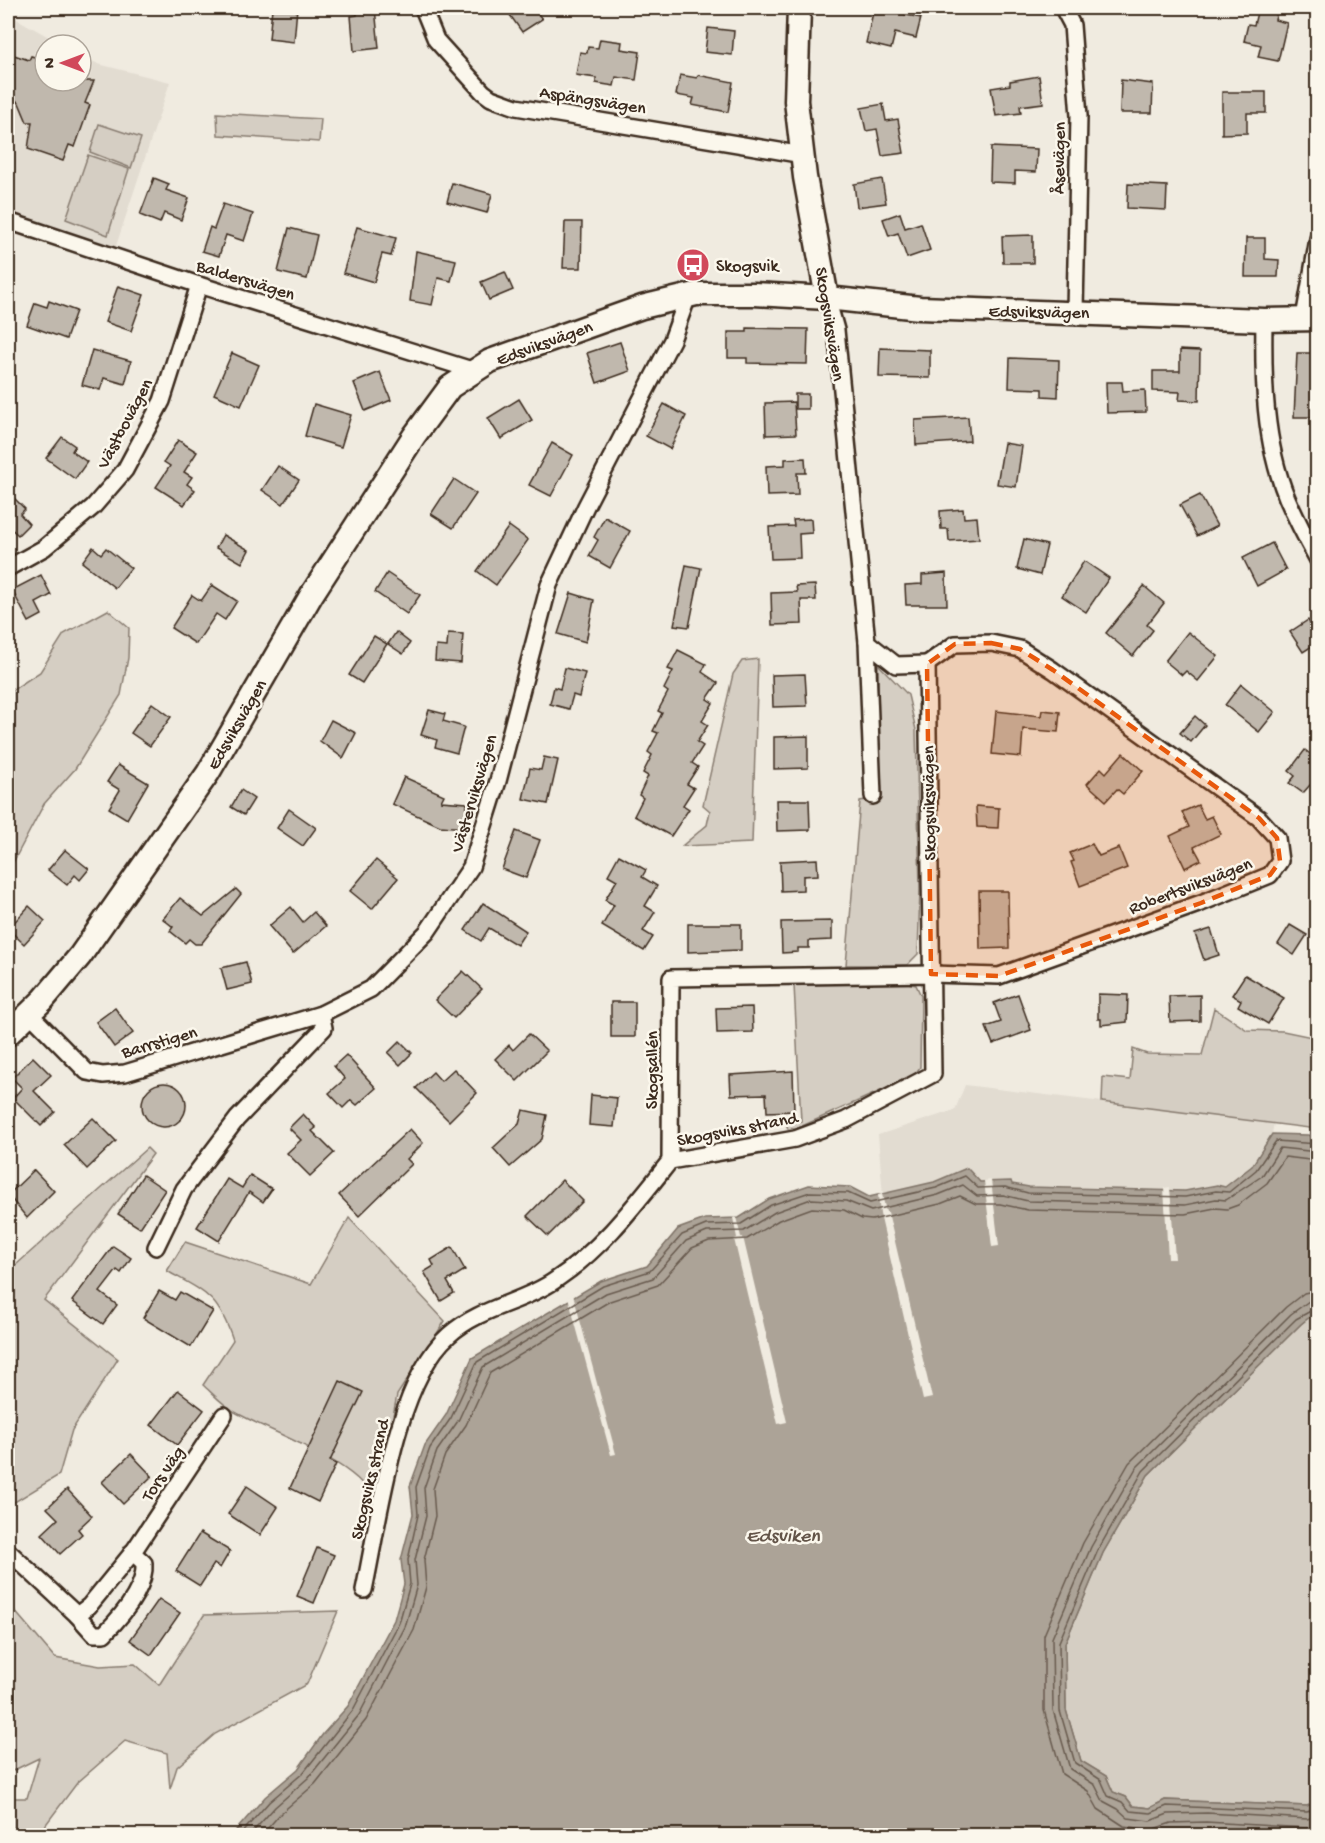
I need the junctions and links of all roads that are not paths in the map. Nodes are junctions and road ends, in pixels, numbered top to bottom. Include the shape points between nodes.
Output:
1 (423, 8) edge
2 (799, 8) edge
3 (1064, 8) edge
4 (803, 155) junction
5 (8, 221) edge
6 (1317, 239) edge
7 (199, 285) junction
8 (688, 296) junction
9 (827, 298) junction
10 (1074, 311) junction
11 (1311, 318) edge
12 (1264, 320) junction
13 (475, 371) junction
14 (1317, 561) edge
15 (8, 568) edge
16 (867, 642) junction
17 (927, 664) junction
18 (873, 796) dead end
19 (931, 974) junction
20 (671, 978) joint
21 (29, 1013) junction
22 (321, 1014) junction
23 (8, 1034) edge
24 (670, 1161) junction
25 (156, 1247) dead end
26 (224, 1416) dead end
27 (8, 1551) edge
28 (132, 1552) junction
29 (364, 1590) dead end
30 (77, 1615) junction

1 - 4 street, Aspängsvägen via 436,40 491,98 516,107
2 - 4 street, Skogsviksvägen via 795,101
3 - 10 street, Åsevägen via 1072,26 1079,116
4 - 9 street, Skogsviksvägen
5 - 7 street, Baldersvägen
6 - 11 street
7 - 13 street, Baldersvägen
7 - 15 street, Västbovägen via 162,401 124,470 93,507 44,548
8 - 9 street, Edsviksvägen
8 - 13 street, Edsviksvägen via 557,336 490,361
8 - 22 street, Västerviksvägen via 672,340 585,506 549,585 498,781 471,867 427,932 371,989
9 - 10 street, Edsviksvägen via 920,308
9 - 16 street, Skogsviksvägen via 836,330
10 - 12 street, Edsviksvägen
11 - 12 street, Edsviksvägen
12 - 14 street via 1263,369 1272,451 1287,497
13 - 21 street, Edsviksvägen via 450,387 414,436 318,584 208,772 80,956
16 - 17 street via 896,665
16 - 18 street, Skogsviksvägen
17 - 19 street, Skogsviksvägen
17 - 19 street, Robertsviksvägen via 956,644 991,643 1020,649 1259,818 1277,837 1280,861 1270,875 999,976
19 - 20 street, Robertsviksvägen
19 - 24 street, Skogsviks strand via 933,1074 846,1120 795,1140
20 - 24 street, Skogsallén
21 - 22 street, Barrstigen via 87,1072 104,1075 125,1073
21 - 23 street, Edsviksvägen
22 - 25 street via 324,1028 237,1119 184,1189
24 - 29 street, Skogsviks strand via 602,1244 552,1283 486,1310 448,1335 424,1366 399,1426
26 - 28 street, Tors väg
27 - 30 street
28 - 30 street, Tors väg via 89,1606
28 - 30 street via 144,1563 145,1572 115,1624 104,1634 94,1634

